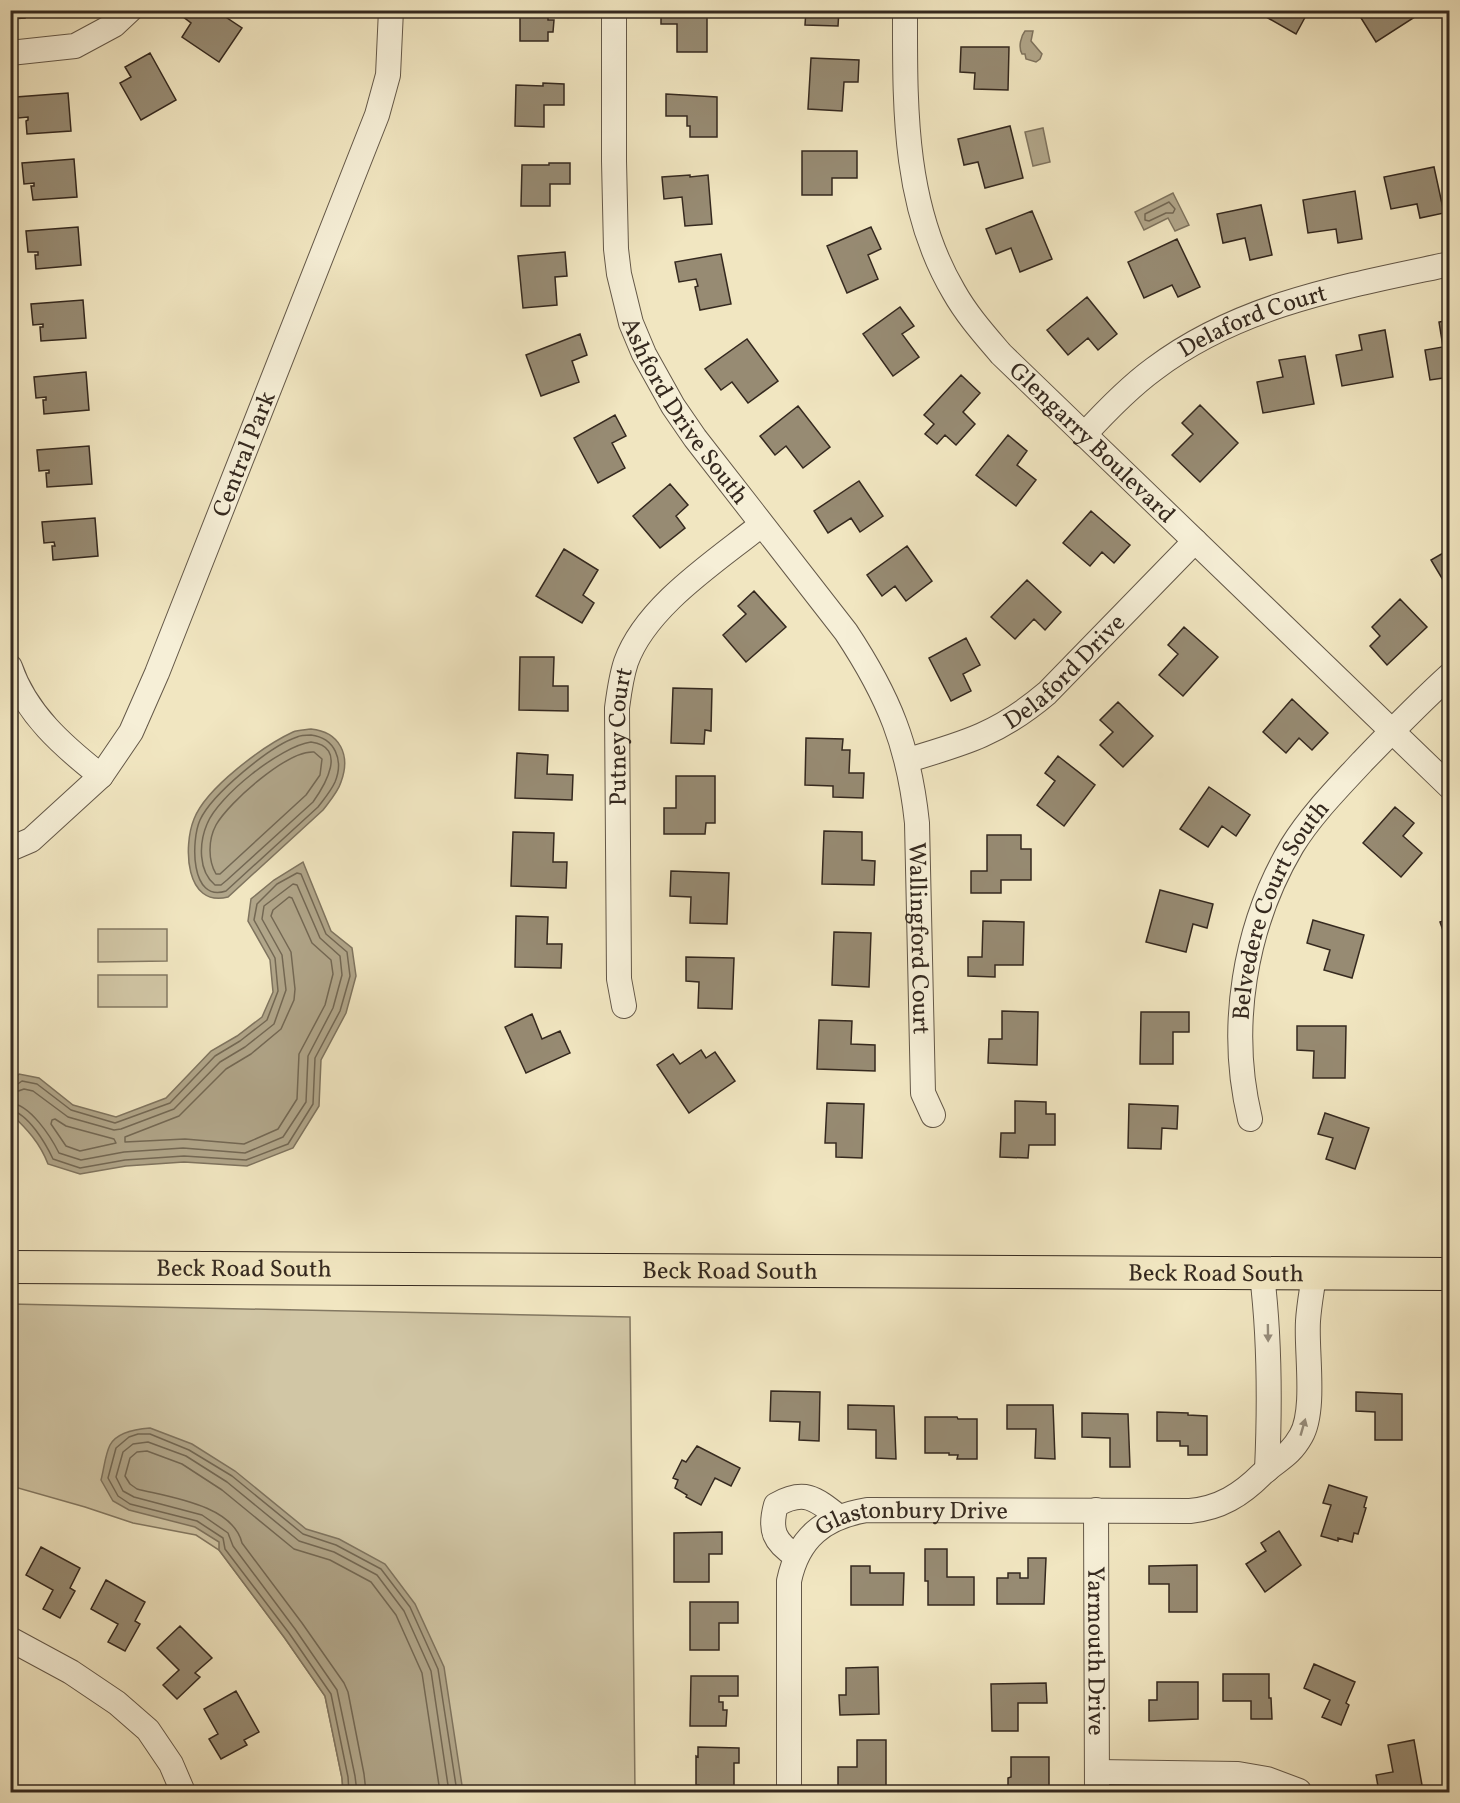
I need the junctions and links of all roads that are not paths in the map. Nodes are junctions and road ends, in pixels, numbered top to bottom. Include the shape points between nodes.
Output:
1 (130, 10) edge
2 (391, 10) edge
3 (614, 10) edge
4 (905, 10) edge
5 (10, 52) edge
6 (1449, 264) edge
7 (1084, 435) junction
8 (761, 525) junction
9 (1195, 541) junction
10 (10, 667) edge
11 (1449, 675) edge
12 (1392, 730) junction
13 (908, 760) junction
14 (101, 776) junction
15 (1449, 787) edge
16 (10, 849) edge
17 (624, 1006) dead end
18 (933, 1114) dead end
19 (1250, 1119) dead end
20 (10, 1267) edge
21 (1449, 1274) edge
22 (1262, 1275) junction
23 (1314, 1275) junction
24 (1267, 1470) junction
25 (1096, 1510) junction
26 (839, 1516) junction
27 (796, 1556) junction
28 (10, 1639) edge
29 (1097, 1782) edge
30 (1299, 1791) dead end
31 (183, 1792) edge
32 (789, 1792) edge

1 - 5 street via 114,25 75,46
2 - 14 street, Central Park via 388,75 377,115 157,673 131,732
3 - 8 street, Ashford Drive South via 616,249 627,307 644,354 674,406
4 - 7 street, Glengarry Boulevard via 909,158 928,238 973,321
6 - 7 street, Delaford Court via 1313,294 1227,325 1154,369
7 - 9 street, Glengarry Boulevard
8 - 13 street, Ashford Drive South via 866,663 891,711
8 - 17 street, Putney Court via 660,608 642,631 626,663 617,708 619,979
9 - 12 street, Glengarry Boulevard
9 - 13 street, Delaford Drive via 1028,709 978,739
10 - 14 street via 37,718
11 - 12 street, Belvedere Court South
12 - 15 street, Glengarry Boulevard
12 - 19 street, Belvedere Court South via 1293,845 1272,884 1257,925 1241,1008 1243,1089
13 - 18 street, Wallingford Court via 917,824 923,1093
14 - 16 street, Central Park via 31,840
20 - 22 main road, Beck Road South
21 - 23 main road, Beck Road South
22 - 23 main road, Beck Road South
22 -> 24 street via 1268,1322
24 -> 23 street, Glastonbury Drive via 1287,1456 1303,1433 1308,1408 1308,1322
24 - 25 street, Glastonbury Drive via 1235,1497 1200,1510
25 - 26 street, Glastonbury Drive via 867,1510
25 - 29 street, Yarmouth Drive
26 - 27 street, Glastonbury Drive via 815,1532
26 - 27 street via 819,1501 805,1497 791,1497 776,1505 772,1521 776,1539
27 - 32 street, Glastonbury Drive via 787,1596
28 - 31 street via 71,1672 148,1730 171,1764
29 - 30 street via 1238,1774

